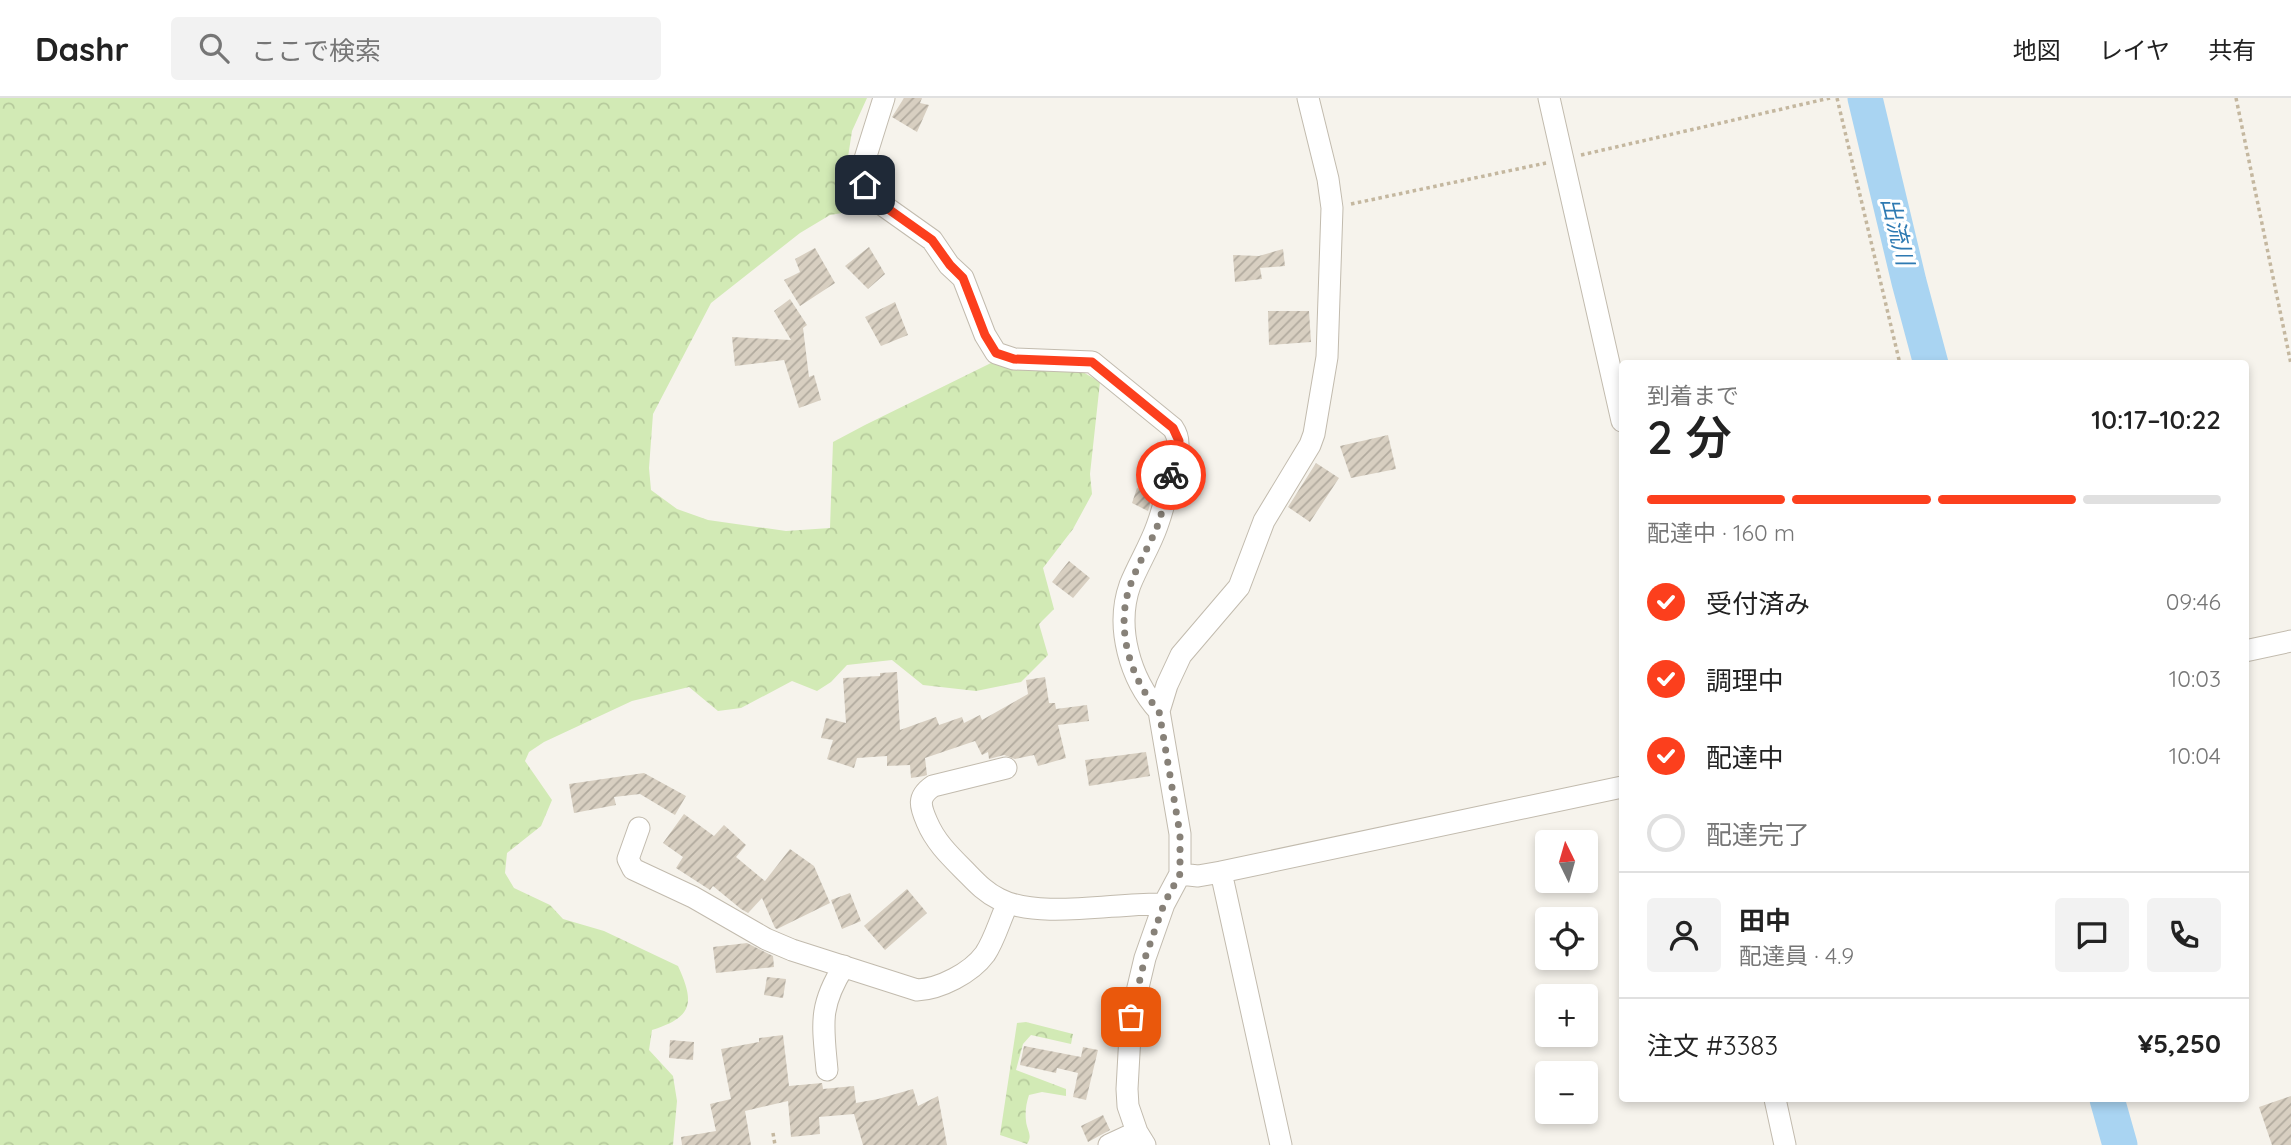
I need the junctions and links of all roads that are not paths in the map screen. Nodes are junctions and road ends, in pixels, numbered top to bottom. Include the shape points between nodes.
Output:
1 (884, 98) edge
2 (1308, 98) edge
3 (1549, 98) edge
4 (1619, 408) edge
5 (2291, 641) edge
6 (2249, 650) edge
7 (1159, 711) junction
8 (1006, 768) dead end
9 (1619, 788) edge
10 (639, 828) dead end
11 (1221, 872) junction
12 (1180, 874) junction
13 (1008, 903) junction
14 (1164, 904) junction
15 (844, 966) junction
16 (827, 1070) dead end
17 (1776, 1102) edge
18 (1141, 1138) edge
19 (1109, 1145) edge
20 (1281, 1145) edge
21 (1785, 1145) edge

1 - 7 street via 864,162 865,185 877,201 932,240 963,278 996,353 1014,359 1092,362 1178,435 1167,493 1129,589 1125,614 1130,658
2 - 7 street via 1332,208 1327,357 1314,434 1264,521 1239,587 1181,655
3 - 4 street
5 - 6 street
7 - 12 street via 1180,834
8 - 13 street via 933,786 920,801 941,846 982,888
9 - 11 street
10 - 15 street via 628,859 632,869 713,907 766,939
11 - 12 street
11 - 20 street
12 - 14 street
13 - 14 street via 1039,909
13 - 15 street via 984,955 938,986 904,987
14 - 18 street via 1131,1017 1126,1089
15 - 16 street via 824,1007
17 - 21 street
18 - 19 street

